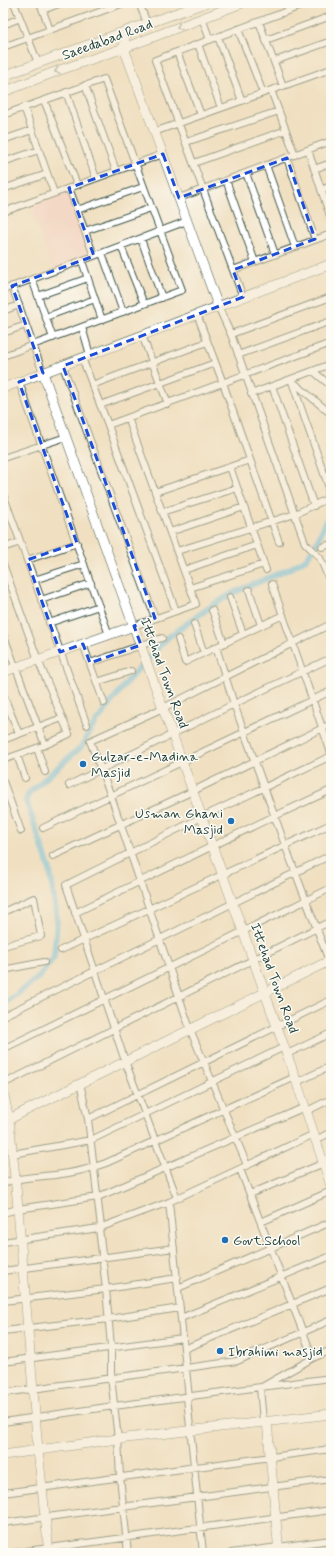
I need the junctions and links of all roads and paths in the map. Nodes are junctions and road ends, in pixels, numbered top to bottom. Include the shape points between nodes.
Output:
1 (14, 3) edge
2 (40, 3) edge
3 (60, 3) edge
4 (139, 3) edge
5 (205, 3) edge
6 (239, 3) edge
7 (309, 3) edge
8 (120, 4) edge
9 (43, 10) junction
10 (331, 16) edge
11 (20, 18) junction
12 (202, 18) junction
13 (259, 22) junction
14 (147, 23) junction
15 (3, 25) edge
16 (238, 29) junction
17 (50, 30) junction
18 (126, 30) junction
19 (218, 37) junction
20 (28, 38) junction
21 (210, 40) junction
22 (266, 40) junction
23 (331, 41) edge
24 (198, 44) junction
25 (3, 47) edge
26 (124, 48) junction
27 (177, 52) junction
28 (275, 61) junction
29 (38, 63) junction
30 (331, 68) edge
31 (3, 76) edge
32 (85, 85) junction
33 (283, 86) junction
34 (271, 90) junction
35 (3, 92) edge
36 (66, 92) junction
37 (263, 93) junction
38 (44, 100) junction
39 (242, 101) junction
40 (24, 107) junction
41 (221, 108) junction
42 (279, 111) junction
43 (3, 115) edge
44 (201, 115) junction
45 (178, 123) junction
46 (32, 130) junction
47 (286, 130) junction
48 (154, 132) junction
49 (3, 140) edge
50 (331, 141) edge
51 (186, 142) junction
52 (39, 150) junction
53 (308, 150) junction
54 (163, 154) junction
55 (295, 155) junction
56 (287, 158) junction
57 (3, 162) edge
58 (194, 163) junction
59 (331, 163) edge
60 (135, 164) junction
61 (266, 165) junction
62 (314, 169) junction
63 (116, 171) junction
64 (246, 173) junction
65 (48, 174) junction
66 (96, 178) junction
67 (226, 180) junction
68 (77, 185) junction
69 (331, 186) edge
70 (143, 187) junction
71 (69, 188) junction
72 (3, 189) edge
73 (203, 189) junction
74 (321, 190) junction
75 (54, 193) junction
76 (179, 198) junction
77 (151, 208) junction
78 (77, 210) junction
79 (330, 210) edge
80 (3, 211) edge
81 (331, 219) edge
82 (187, 221) junction
83 (85, 231) junction
84 (160, 231) junction
85 (331, 234) edge
86 (140, 239) junction
87 (315, 240) junction
88 (122, 246) junction
89 (295, 247) junction
90 (102, 253) junction
91 (275, 254) junction
92 (94, 256) junction
93 (82, 261) junction
94 (255, 262) junction
95 (331, 264) edge
96 (233, 270) junction
97 (88, 278) junction
98 (32, 279) junction
99 (12, 286) junction
100 (3, 290) edge
101 (38, 296) junction
102 (243, 297) junction
103 (331, 297) edge
104 (162, 298) junction
105 (95, 300) junction
106 (144, 304) junction
107 (19, 305) junction
108 (218, 306) junction
109 (3, 311) edge
110 (123, 312) junction
111 (197, 314) junction
112 (46, 317) junction
113 (102, 320) junction
114 (331, 321) edge
115 (26, 325) junction
116 (82, 327) junction
117 (3, 333) edge
118 (231, 334) junction
119 (142, 335) junction
120 (53, 338) junction
121 (208, 342) junction
122 (331, 343) edge
123 (33, 345) junction
124 (238, 355) junction
125 (3, 356) edge
126 (86, 357) junction
127 (152, 363) junction
128 (215, 363) junction
129 (331, 364) edge
130 (63, 366) junction
131 (312, 371) junction
132 (43, 373) junction
133 (245, 375) junction
134 (290, 379) junction
135 (20, 382) junction
136 (160, 383) junction
137 (223, 383) junction
138 (92, 385) junction
139 (272, 386) junction
140 (331, 386) edge
141 (3, 388) edge
142 (251, 394) junction
143 (168, 404) junction
144 (100, 405) junction
145 (329, 412) edge
146 (128, 418) junction
147 (331, 421) edge
148 (108, 425) junction
149 (66, 437) junction
150 (42, 445) junction
151 (3, 458) edge
152 (250, 460) junction
153 (230, 467) junction
154 (237, 488) junction
155 (155, 492) junction
156 (3, 494) edge
157 (329, 498) edge
158 (314, 506) junction
159 (244, 507) junction
160 (162, 512) junction
161 (295, 514) junction
162 (272, 521) junction
163 (251, 528) junction
164 (170, 532) junction
165 (20, 542) junction
166 (279, 542) dead end
167 (77, 543) junction
168 (331, 544) edge
169 (257, 545) junction
170 (322, 547) dead end
171 (3, 548) edge
172 (177, 551) junction
173 (27, 560) junction
174 (3, 564) edge
175 (84, 564) junction
176 (331, 565) edge
177 (324, 568) junction
178 (184, 570) junction
179 (34, 580) junction
180 (91, 583) junction
181 (272, 584) dead end
182 (331, 584) edge
183 (190, 588) junction
184 (249, 590) dead end
185 (230, 597) dead end
186 (41, 600) junction
187 (99, 606) junction
188 (212, 610) dead end
189 (176, 611) junction
190 (283, 615) junction
191 (155, 618) junction
192 (49, 623) junction
193 (194, 624) dead end
194 (331, 624) edge
195 (261, 625) junction
196 (134, 626) junction
197 (3, 634) edge
198 (243, 634) junction
199 (109, 635) junction
200 (162, 638) dead end
201 (178, 639) dead end
202 (224, 643) junction
203 (292, 643) junction
204 (83, 644) junction
205 (141, 647) junction
206 (216, 647) junction
207 (60, 652) junction
208 (204, 653) junction
209 (331, 658) edge
210 (38, 660) junction
211 (90, 663) junction
212 (15, 668) junction
213 (131, 671) dead end
214 (302, 671) junction
215 (3, 672) edge
216 (225, 677) junction
217 (97, 682) junction
218 (331, 691) edge
219 (3, 694) edge
220 (312, 700) junction
221 (104, 703) dead end
222 (234, 704) junction
223 (163, 708) junction
224 (62, 718) junction
225 (331, 724) edge
226 (87, 725) dead end
227 (38, 727) junction
228 (322, 728) junction
229 (244, 732) junction
230 (18, 734) junction
231 (172, 734) junction
232 (3, 740) edge
233 (45, 744) junction
234 (37, 748) junction
235 (17, 755) junction
236 (331, 755) edge
237 (3, 760) edge
238 (255, 760) junction
239 (182, 761) junction
240 (101, 770) junction
241 (45, 772) dead end
242 (25, 778) dead end
243 (3, 781) edge
244 (69, 785) dead end
245 (265, 788) junction
246 (331, 790) edge
247 (193, 791) junction
248 (111, 796) junction
249 (274, 816) junction
250 (202, 817) junction
251 (121, 824) junction
252 (331, 824) edge
253 (43, 828) dead end
254 (21, 831) dead end
255 (285, 845) junction
256 (213, 847) junction
257 (131, 853) junction
258 (331, 855) edge
259 (53, 856) dead end
260 (295, 873) junction
261 (223, 874) junction
262 (140, 882) junction
263 (331, 888) edge
264 (305, 900) junction
265 (233, 902) junction
266 (150, 908) junction
267 (3, 912) edge
268 (75, 914) junction
269 (331, 921) edge
270 (316, 928) junction
271 (243, 930) junction
272 (160, 938) junction
273 (84, 939) junction
274 (3, 946) edge
275 (61, 950) dead end
276 (253, 959) junction
277 (329, 961) edge
278 (44, 962) dead end
279 (169, 967) junction
280 (3, 970) edge
281 (95, 971) junction
282 (331, 972) edge
283 (265, 992) junction
284 (179, 996) junction
285 (104, 999) junction
286 (331, 1000) edge
287 (3, 1016) edge
288 (277, 1027) junction
289 (114, 1028) junction
290 (190, 1029) junction
291 (331, 1033) edge
292 (3, 1049) edge
293 (286, 1050) junction
294 (125, 1061) junction
295 (204, 1062) junction
296 (331, 1066) edge
297 (296, 1080) junction
298 (212, 1081) junction
299 (80, 1083) junction
300 (3, 1084) edge
301 (3, 1090) edge
302 (138, 1094) junction
303 (331, 1099) edge
304 (224, 1109) junction
305 (306, 1109) junction
306 (145, 1113) junction
307 (88, 1118) junction
308 (6, 1121) edge
309 (331, 1132) edge
310 (235, 1137) junction
311 (315, 1137) junction
312 (91, 1140) junction
313 (155, 1140) junction
314 (12, 1154) junction
315 (326, 1164) edge
316 (247, 1165) junction
317 (94, 1167) junction
318 (166, 1167) junction
319 (240, 1169) junction
320 (15, 1179) junction
321 (3, 1183) edge
322 (331, 1186) edge
323 (331, 1191) edge
324 (250, 1194) junction
325 (98, 1197) junction
326 (177, 1198) junction
327 (169, 1202) junction
328 (18, 1209) junction
329 (3, 1212) edge
330 (261, 1222) junction
331 (331, 1222) edge
332 (100, 1227) junction
333 (21, 1239) junction
334 (3, 1242) edge
335 (174, 1248) junction
336 (271, 1249) junction
337 (331, 1256) edge
338 (102, 1258) junction
339 (23, 1268) junction
340 (3, 1271) edge
341 (282, 1276) junction
342 (177, 1278) junction
343 (178, 1288) junction
344 (331, 1288) edge
345 (106, 1289) junction
346 (26, 1298) junction
347 (3, 1301) edge
348 (292, 1305) junction
349 (180, 1308) junction
350 (108, 1318) junction
351 (181, 1318) junction
352 (331, 1320) edge
353 (28, 1327) junction
354 (3, 1331) edge
355 (303, 1332) junction
356 (183, 1338) junction
357 (111, 1347) junction
358 (184, 1349) junction
359 (331, 1350) edge
360 (31, 1358) junction
361 (313, 1358) junction
362 (3, 1362) edge
363 (186, 1367) junction
364 (111, 1377) junction
365 (331, 1378) edge
366 (34, 1388) junction
367 (260, 1388) junction
368 (3, 1393) edge
369 (188, 1398) junction
370 (114, 1406) junction
371 (331, 1414) edge
372 (36, 1418) junction
373 (265, 1421) junction
374 (3, 1422) edge
375 (191, 1430) junction
376 (118, 1439) junction
377 (331, 1449) edge
378 (38, 1450) junction
379 (3, 1455) edge
380 (270, 1457) junction
381 (194, 1467) junction
382 (120, 1477) junction
383 (331, 1479) edge
384 (273, 1487) junction
385 (43, 1488) junction
386 (3, 1493) edge
387 (197, 1497) junction
388 (123, 1507) junction
389 (331, 1510) edge
390 (46, 1517) junction
391 (276, 1517) junction
392 (3, 1523) edge
393 (200, 1527) junction
394 (126, 1538) junction
395 (331, 1540) edge
396 (279, 1550) edge
397 (49, 1551) edge
398 (12, 1553) edge
399 (128, 1553) edge
400 (203, 1553) edge
401 (231, 1553) edge

1 - 11 street
2 - 9 street
3 - 9 street
4 - 14 street
5 - 14 street, Saeedabad Road
6 - 12 street, Saeedabad Road
7 - 13 street
8 - 17 street
9 - 17 street
10 - 22 street
11 - 15 street
11 - 20 street
12 - 21 street
12 -> 26 street, Saeedabad Road
13 - 16 street
13 - 22 street
14 - 18 street, Saeedabad Road
16 - 19 street
16 - 37 street
17 - 20 street
18 - 26 street
18 - 29 street, Saeedabad Road
19 - 21 street
19 - 39 street
20 - 25 street
20 - 29 street
21 - 24 street
22 - 28 street
23 - 28 street
24 - 27 street
24 - 41 street
26 -> 35 street, Saeedabad Road
26 - 48 street
27 - 44 street
27 - 45 street via 155,60
28 - 33 street
29 - 31 street, Saeedabad Road
30 - 33 street
32 - 36 street
32 - 60 street via 104,78
32 - 63 street
33 - 34 street
34 - 37 street
34 - 42 street
36 - 38 street
36 - 66 street
37 - 39 street
38 - 40 street
38 - 68 street
39 - 41 street
40 - 43 street
40 - 46 street
41 - 44 street
42 - 47 street
42 - 51 street
44 - 45 street
45 - 48 street
45 - 51 street
46 - 49 street
46 - 52 street
47 - 55 street
47 - 58 street
48 - 54 street
50 - 53 street
51 - 58 street
52 - 57 street
52 - 65 street
53 - 55 street
53 - 62 street
54 - 60 street
54 - 76 street
55 - 56 street
56 - 61 street
56 - 87 street
58 - 73 street
59 - 62 street
60 - 63 street
60 - 70 street
61 - 64 street
61 - 89 street
62 - 74 street
63 - 66 street
64 - 67 street
64 - 91 street
65 - 72 street
65 - 75 street
66 - 68 street
67 - 73 street
67 - 94 street
68 - 71 street
69 - 74 street
70 - 77 street
70 - 78 street
71 - 75 street
71 - 78 street
73 - 76 street
73 - 96 street
74 - 79 street
75 - 80 street
76 - 82 street
77 - 83 street
77 - 84 street
78 - 83 street
79 - 81 street
82 - 84 street
82 - 108 street
83 - 92 street
84 - 86 street
84 - 104 street via 182,290
85 - 87 street
86 - 88 street
86 - 104 street
87 - 89 street
88 - 90 street
88 - 106 street
89 - 91 street
90 - 92 street
90 - 110 street
91 - 94 street
92 - 93 street
93 - 97 street
93 - 98 street
94 - 96 street
95 - 102 street
96 - 102 street
97 - 101 street
97 - 105 street
98 - 99 street
98 - 101 street
99 - 100 street
99 - 107 street
101 - 112 street
102 - 108 street
103 - 118 street
104 - 106 street
105 - 112 street
105 - 113 street
106 - 110 street
107 - 109 street
107 - 115 street
108 - 111 street
108 - 118 street
110 - 113 street
111 - 119 street
111 - 121 street
112 - 120 street
113 - 116 street
114 - 124 street
115 - 117 street
115 - 123 street
116 - 120 street
116 - 126 street
118 - 124 street
119 - 126 street
119 - 127 street
120 - 123 street
121 - 127 street
121 - 128 street
122 - 133 street
123 - 125 street
123 - 132 street
124 - 133 street
126 - 130 street
126 - 138 street
127 - 136 street
127 - 138 street
128 - 136 street
128 - 137 street
129 - 131 street
130 - 132 street
130 - 191 street
131 - 134 street
131 - 140 street
132 - 135 street
132 - 149 street, Ittehad Town Road
133 - 137 street
133 - 142 street
134 - 139 street
134 - 145 street
134 - 157 street via 328,485
135 - 141 street
135 - 150 street
136 - 143 street
136 - 144 street
137 - 143 street
137 - 152 street
138 - 144 street
139 - 142 street
139 - 158 street
142 - 161 street
143 - 146 street
144 - 148 street
145 - 147 street
146 - 148 street
146 - 155 street
148 - 189 street
149 - 150 street
149 - 196 street, Ittehad Town Road
150 - 151 street
150 - 167 street
152 - 153 street
152 - 162 street
153 - 154 street
153 - 155 street
154 - 159 street
154 - 160 street
155 - 160 street
156 - 165 street
157 - 158 street
158 - 161 street
159 - 163 street
159 - 164 street
160 - 164 street
161 - 162 street
161 - 177 street via 305,543 318,556
162 - 163 street
162 - 166 street
163 - 169 street
163 - 172 street
164 - 172 street
165 - 171 street
165 - 173 street
167 - 173 street
167 - 175 street
168 - 170 street
169 - 178 street
169 - 183 street via 265,567
172 - 178 street
173 - 179 street
174 - 210 street
175 - 179 street
175 - 180 street
176 - 177 street
177 - 182 street
178 - 183 street
179 - 186 street
180 - 186 street
180 - 187 street
181 - 190 street
183 - 189 street via 196,604
184 - 195 street
185 - 198 street
186 - 192 street
187 - 192 street
187 - 199 street
188 - 202 street
189 - 191 street
190 - 195 street
190 - 203 street
191 - 196 street
192 - 207 street
193 - 208 street
194 - 203 street
195 - 198 street
196 - 199 street
196 - 205 street, Ittehad Town Road
197 - 212 street
198 - 202 street
199 - 204 street
200 - 205 street
201 - 208 street via 185,662
202 - 206 street
203 - 214 street
203 - 216 street
204 - 207 street
204 - 211 street
205 - 211 street
205 - 223 street, Ittehad Town Road
206 - 208 street
206 - 216 street
207 - 210 street
207 - 226 street
209 - 214 street
210 - 212 street
210 - 224 street
211 - 217 street
212 - 215 street
212 - 227 street
213 - 217 street
214 - 220 street
214 - 222 street
216 - 222 street
216 - 223 street
217 - 221 street
218 - 220 street
219 - 230 street
220 - 228 street
220 - 229 street
222 - 229 street
222 - 231 street
223 - 231 street, Ittehad Town Road
223 - 240 street via 90,742
224 - 227 street
224 - 233 street via 69,734
225 - 228 street
227 - 230 street
227 - 233 street
228 - 236 street
228 - 238 street
229 - 238 street
229 - 239 street
230 - 232 street
231 - 239 street, Ittehad Town Road
231 - 240 street
233 - 234 street
234 - 235 street
234 - 241 street
235 - 237 street
235 - 242 street
236 - 245 street
238 - 245 street
238 - 247 street
239 - 247 street, Ittehad Town Road
239 - 248 street
240 - 244 street
240 - 248 street
243 - 254 street
245 - 249 street
245 - 250 street
246 - 249 street
247 - 250 street, Ittehad Town Road
247 - 251 street
248 - 251 street
248 - 253 street
249 - 255 street
249 - 256 street
250 - 256 street, Ittehad Town Road
250 - 257 street
251 - 257 street
251 - 259 street
252 - 255 street
255 - 260 street
255 - 261 street
256 - 261 street, Ittehad Town Road
256 - 262 street
257 - 262 street
257 - 268 street via 66,885
258 - 260 street
260 - 264 street
260 - 265 street
261 - 265 street, Ittehad Town Road
261 - 266 street
262 - 266 street
262 - 268 street
263 - 264 street
264 - 270 street
264 - 271 street
265 - 271 street, Ittehad Town Road
265 - 272 street
266 - 272 street
266 - 273 street
267 - 274 street via 34,898 41,936
268 - 273 street
269 - 270 street
270 - 276 street
270 - 277 street
271 - 276 street, Ittehad Town Road
271 - 279 street
272 - 279 street
272 - 281 street
273 - 275 street
273 - 281 street
276 - 283 street, Ittehad Town Road
276 - 284 street
277 - 282 street
277 - 283 street
278 - 280 street
279 - 284 street
279 - 285 street
281 - 285 street
281 - 287 street
283 - 288 street, Ittehad Town Road
283 - 290 street
284 - 289 street
284 - 290 street
285 - 289 street
285 - 292 street
286 - 288 street
288 - 293 street, Ittehad Town Road
288 - 295 street
289 - 294 street
289 - 300 street
290 - 294 street
290 - 295 street
291 - 293 street
293 - 297 street, Ittehad Town Road
293 - 298 street
294 - 299 street
294 - 302 street
295 - 298 street
295 - 302 street
296 - 297 street
297 - 304 street
297 - 305 street, Ittehad Town Road
298 - 304 street
298 - 306 street
299 - 307 street
299 - 308 street
301 - 308 street
302 - 306 street
302 - 307 street
303 - 305 street
304 - 310 street
304 - 313 street
305 - 310 street
305 - 311 street, Ittehad Town Road
306 - 312 street
306 - 313 street
307 - 312 street
308 - 314 street
309 - 311 street
310 - 316 street
310 - 318 street
311 - 315 street, Ittehad Town Road
311 - 316 street
312 - 314 street
312 - 317 street
313 - 317 street
313 - 318 street
314 - 320 street
315 - 322 street, Ittehad Town Road
315 - 324 street
316 - 319 street
317 - 320 street via 56,1175
317 - 325 street
318 - 325 street
318 - 326 street
319 - 324 street
319 - 326 street
320 - 321 street
320 - 328 street
323 - 330 street
324 - 330 street
325 - 328 street
325 - 332 street
326 - 327 street
327 - 332 street
327 - 335 street
328 - 329 street
328 - 333 street
330 - 336 street
331 - 336 street
332 - 333 street
332 - 338 street
333 - 334 street
333 - 339 street
335 - 338 street
335 - 342 street
336 - 341 street
336 - 343 street
337 - 341 street
338 - 339 street
338 - 345 street
339 - 340 street
339 - 346 street
341 - 348 street
341 - 351 street
342 - 343 street
342 - 345 street
343 - 349 street
344 - 348 street
345 - 346 street
345 - 350 street
346 - 347 street
346 - 353 street
348 - 355 street
348 - 358 street
349 - 350 street
349 - 351 street
350 - 353 street
350 - 357 street
351 - 356 street
352 - 355 street
353 - 354 street
353 - 360 street
355 - 361 street
355 - 363 street via 237,1361
356 - 357 street
356 - 358 street
357 - 360 street
357 - 364 street
358 - 363 street
359 - 361 street
360 - 362 street
360 - 366 street
361 - 367 street
363 - 364 street
363 - 369 street
364 - 366 street
364 - 370 street
365 - 367 street
366 - 368 street
366 - 372 street
367 - 369 street
367 - 373 street
369 - 370 street
369 - 375 street
370 - 372 street
370 - 376 street
371 - 373 street
372 - 374 street
372 - 378 street
373 - 375 street
373 - 380 street
375 - 376 street
375 - 381 street
376 - 378 street
376 - 382 street
377 - 380 street
378 - 379 street
378 - 385 street
380 - 381 street
380 - 384 street
381 - 382 street
381 - 387 street
382 - 385 street
382 - 388 street
383 - 384 street
384 - 387 street
384 - 391 street
385 - 386 street
385 - 390 street
387 - 388 street
387 - 393 street
388 - 390 street
388 - 394 street
389 - 391 street
390 - 392 street
390 - 397 street
391 - 393 street
391 - 396 street
393 - 394 street
393 - 400 street
394 - 397 street
394 - 399 street
395 - 396 street
396 - 401 street
397 - 398 street

